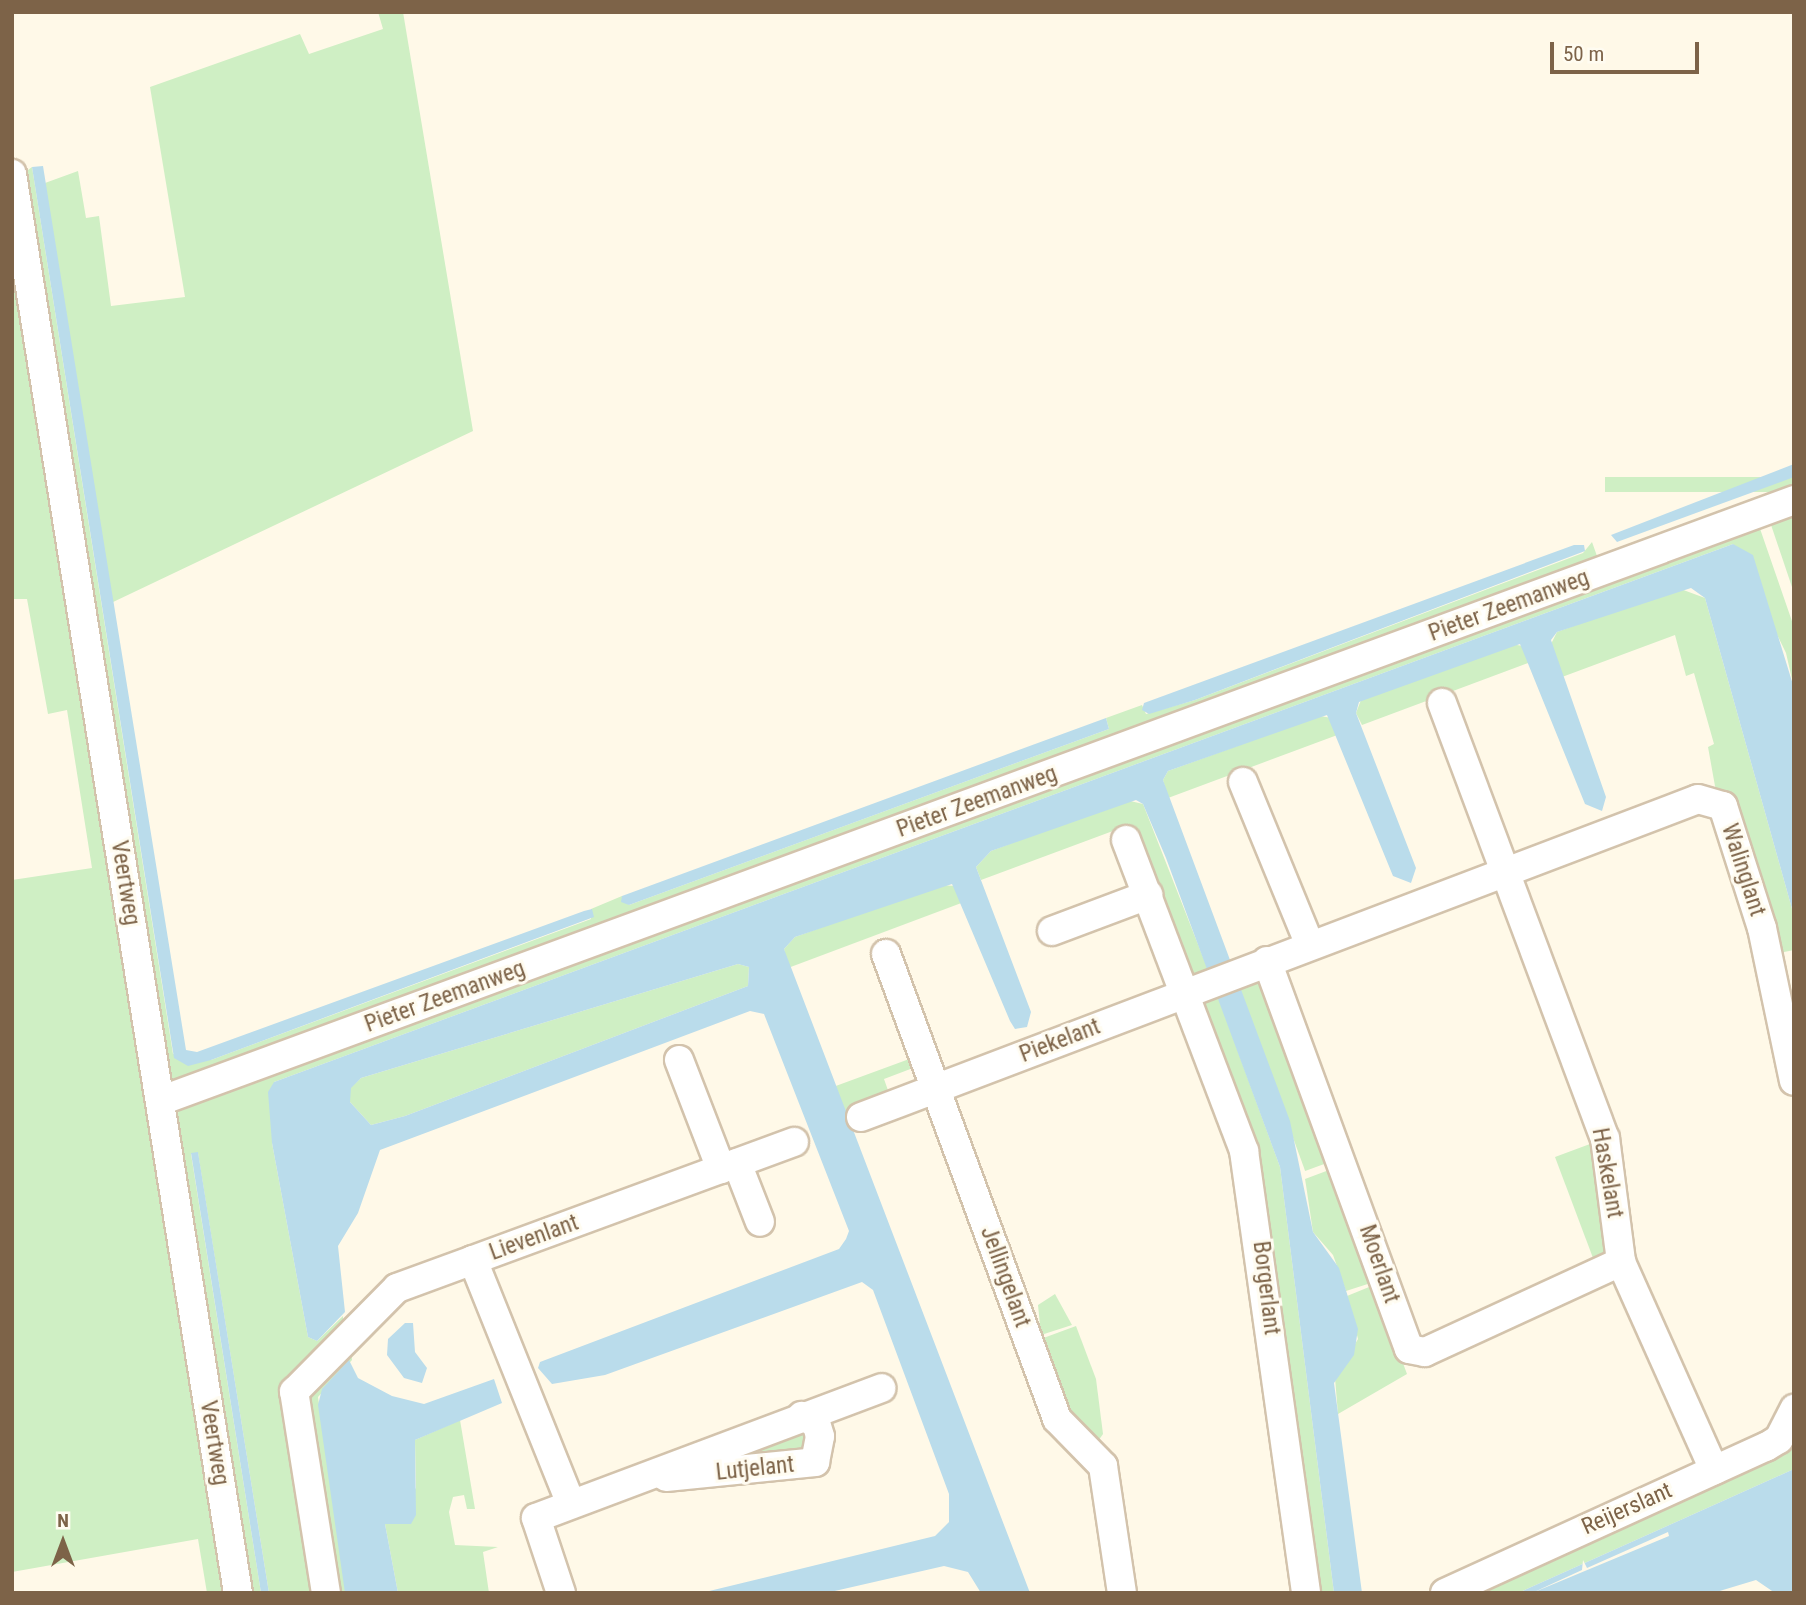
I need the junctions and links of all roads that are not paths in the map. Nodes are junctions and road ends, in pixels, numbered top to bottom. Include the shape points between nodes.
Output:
1 (12, 174) edge
2 (1794, 500) edge
3 (1442, 703) dead end
4 (1243, 782) dead end
5 (1126, 840) dead end
6 (1504, 872) junction
7 (1148, 895) junction
8 (1052, 930) dead end
9 (1310, 946) junction
10 (886, 954) dead end
11 (1259, 964) junction
12 (1189, 991) junction
13 (679, 1060) dead end
14 (1794, 1081) edge
15 (935, 1088) junction
16 (160, 1101) junction
17 (861, 1116) dead end
18 (794, 1142) dead end
19 (729, 1166) junction
20 (760, 1222) dead end
21 (473, 1260) junction
22 (1621, 1262) junction
23 (880, 1388) dead end
24 (1794, 1409) edge
25 (802, 1416) junction
26 (1714, 1470) junction
27 (639, 1478) junction
28 (571, 1504) junction
29 (238, 1593) edge
30 (326, 1593) edge
31 (561, 1593) edge
32 (1122, 1593) edge
33 (1306, 1593) edge
34 (1445, 1593) edge

1 - 16 street, Veertweg
2 - 16 street, Pieter Zeemanweg
3 - 6 street
4 - 9 street
5 - 7 street
6 - 9 street, Walinglant
6 - 14 street, Walinglant via 1698,799 1718,802 1762,928
6 - 22 street, Haskelant via 1605,1138
7 - 8 street
7 - 12 street
9 - 11 street, Walinglant
10 - 15 street, Jellingelant
11 - 12 street, Walinglant
11 - 22 street, Moerlant via 1409,1349 1425,1352
12 - 15 street, Piekelant
12 - 33 street, Borgerlant via 1254,1193
13 - 19 street
15 - 17 street
15 - 32 street, Jellingelant via 1057,1419 1102,1466
16 - 29 street, Veertweg
18 - 19 street, Lievenlant
19 - 20 street
19 - 21 street, Lievenlant
21 - 28 street, Lievenlant
21 - 30 street via 397,1288 294,1392
22 - 26 street, Haskelant
23 - 25 street, Lutjelant
24 - 26 street, Reijerslant via 1779,1439
25 - 27 street, Lutjelant
25 - 27 street, Lutjelant via 816,1423 820,1436 815,1462
26 - 34 street, Reijerslant
27 - 28 street, Lutjelant
28 - 31 street, Lutjelant via 536,1518

